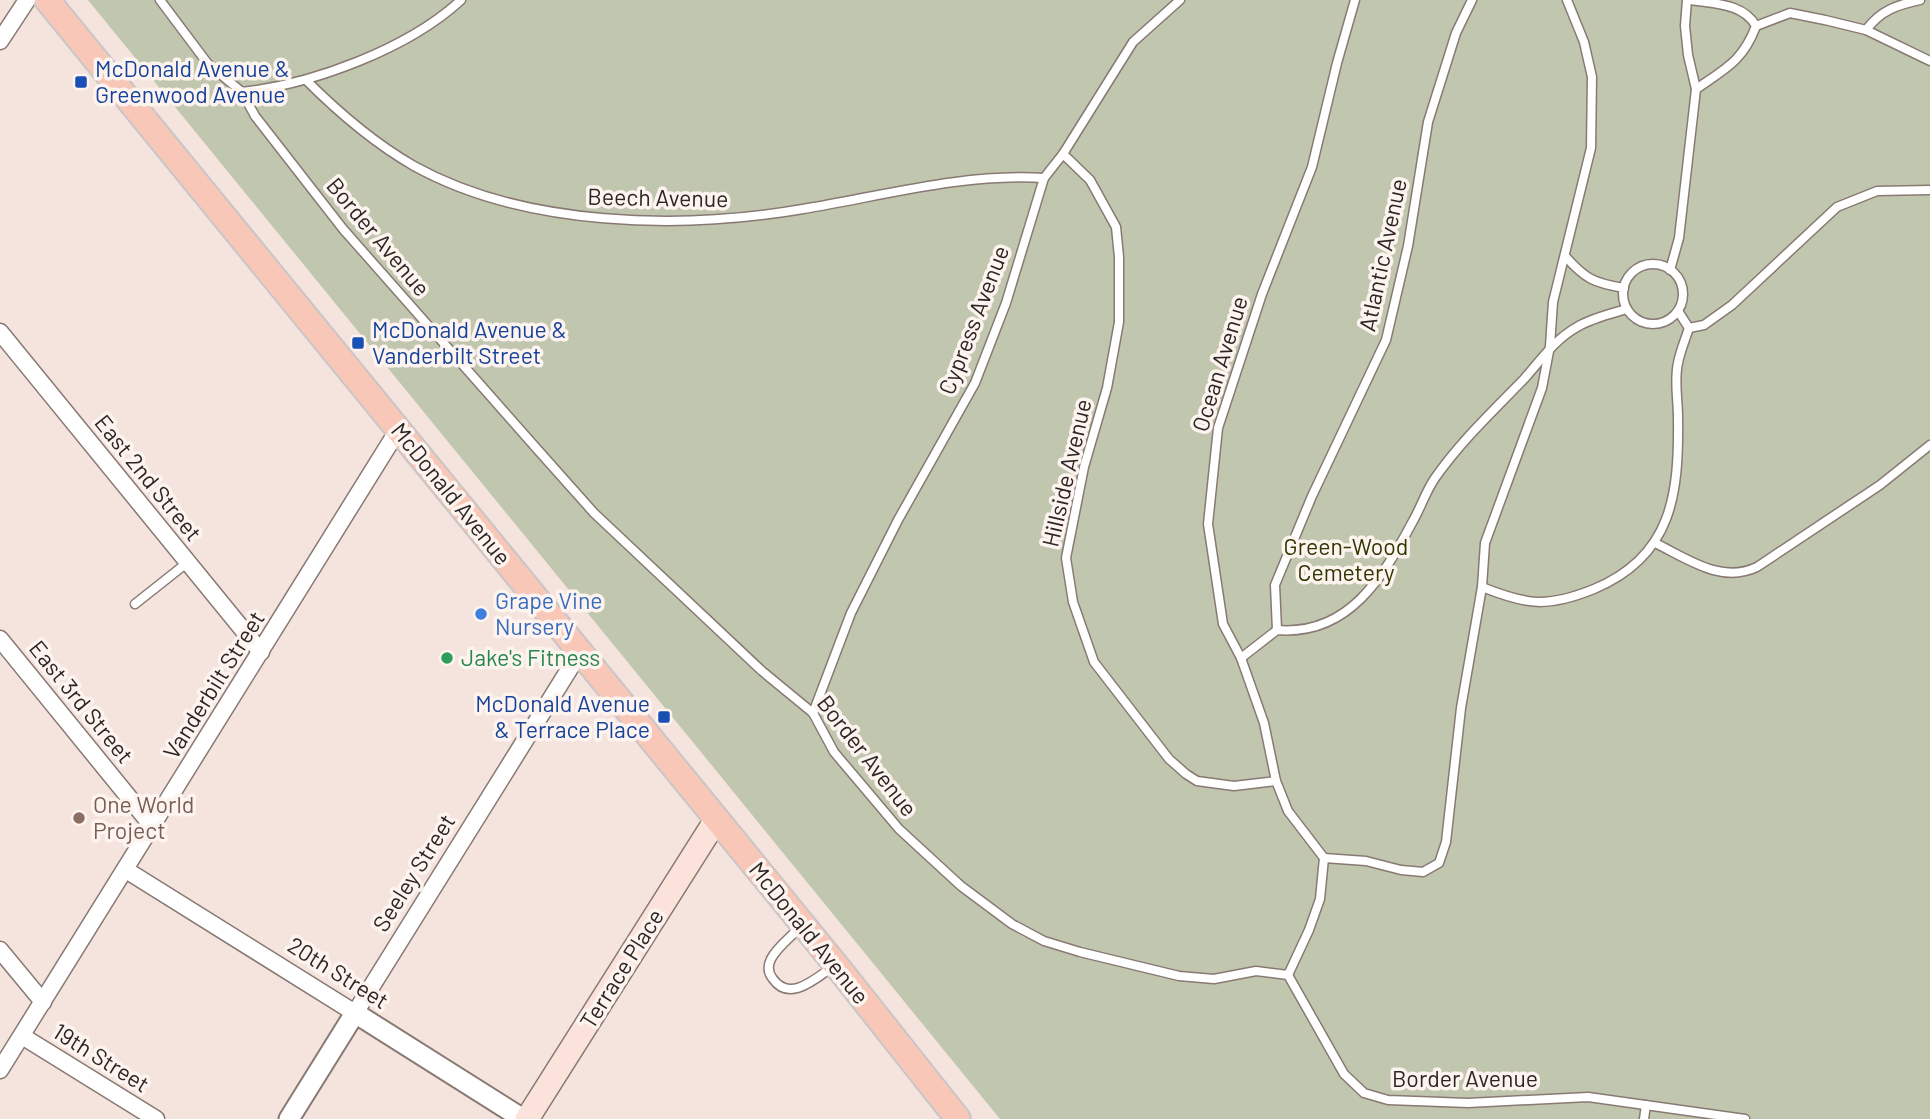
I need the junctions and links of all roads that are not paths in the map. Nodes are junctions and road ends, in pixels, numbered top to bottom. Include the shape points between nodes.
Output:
1 (27, 0) edge
2 (47, 0) edge
3 (160, 0) edge
4 (461, 0) edge
5 (1180, 0) edge
6 (1355, 0) edge
7 (1472, 0) edge
8 (1567, 0) edge
9 (1689, 0) edge
10 (1920, 0) edge
11 (1756, 26) junction
12 (1867, 30) junction
13 (0, 41) edge
14 (1930, 61) edge
15 (306, 80) junction
16 (1696, 89) junction
17 (242, 92) junction
18 (1063, 154) junction
19 (1044, 178) junction
20 (1930, 190) edge
21 (1565, 256) junction
22 (1670, 270) junction
23 (1624, 288) junction
24 (1627, 309) junction
25 (1678, 311) junction
26 (1689, 328) junction
27 (0, 332) edge
28 (1550, 346) junction
29 (398, 429) junction
30 (1930, 445) edge
31 (1655, 543) junction
32 (188, 562) junction
33 (1482, 587) junction
34 (135, 604) dead end
35 (1277, 629) junction
36 (0, 639) edge
37 (261, 652) junction
38 (580, 652) junction
39 (1241, 658) junction
40 (813, 713) junction
41 (1276, 781) junction
42 (716, 820) junction
43 (153, 827) junction
44 (1324, 858) junction
45 (126, 870) junction
46 (802, 925) junction
47 (0, 950) edge
48 (835, 965) junction
49 (1288, 975) junction
50 (43, 1002) junction
51 (355, 1013) junction
52 (22, 1036) junction
53 (0, 1070) edge
54 (1646, 1105) junction
55 (156, 1119) edge
56 (289, 1119) edge
57 (525, 1119) edge
58 (958, 1119) edge
59 (1644, 1119) edge
60 (1745, 1119) edge

1 - 13 street
2 - 29 main road, McDonald Avenue
3 - 17 lane, Border Avenue via 208,64
4 - 15 lane via 413,36
5 - 18 lane, Cypress Avenue via 1133,42
6 - 39 lane, Ocean Avenue via 1312,167 1262,294 1218,428 1208,524 1223,624
7 - 35 lane, Atlantic Avenue via 1456,33 1428,122 1408,246 1386,340 1275,585
8 - 21 lane via 1584,42 1593,103 1591,148
9 - 11 lane via 1739,9 1750,15
9 - 16 lane via 1685,26
10 - 12 lane via 1895,5 1876,17
11 - 12 lane via 1790,13
11 - 16 lane via 1748,46 1733,64
12 - 14 lane
15 - 17 lane
15 - 19 lane, Beech Avenue via 346,120 414,166 491,200 579,217 638,222 754,217 932,185 1005,176
16 - 22 lane via 1679,238
17 - 40 lane, Border Avenue via 255,116 343,229 586,504 762,671
18 - 19 lane, Cypress Avenue
18 - 41 lane, Hillside Avenue via 1090,180 1116,227 1119,257 1119,322 1110,375 1084,467 1066,558 1073,602 1094,662 1169,759 1186,774 1197,781 1234,786
19 - 40 lane, Cypress Avenue via 1006,303 975,383 851,613
20 - 26 lane via 1877,191 1838,207 1732,305 1704,325
21 - 23 lane via 1582,275
21 - 28 lane via 1553,302
22 - 23 lane via 1642,267 1631,274
22 - 25 lane via 1681,284
23 - 24 lane
24 - 25 lane via 1633,317 1652,324
24 - 28 lane via 1577,326
25 - 26 lane
26 - 31 lane via 1677,365 1677,480
27 - 32 street, East 2nd Street
28 - 33 lane via 1542,388 1485,543
28 - 35 lane via 1433,480 1391,560 1366,594 1338,619 1289,631
29 - 37 street, Vanderbilt Street
29 - 38 main road, McDonald Avenue
30 - 31 lane via 1880,485 1745,572 1714,572
31 - 33 lane via 1622,574 1576,596 1532,603
32 - 34 lane
32 - 37 street, East 2nd Street
33 - 44 lane via 1461,708 1446,842 1439,863 1423,872
35 - 39 lane
36 - 43 street, East 3rd Street
37 - 43 street, Vanderbilt Street
38 - 42 main road, McDonald Avenue
38 - 51 street, Seeley Street
39 - 41 lane, Ocean Avenue via 1264,723
40 - 49 lane, Border Avenue via 834,752 902,833 961,886 1020,928 1080,953 1179,976 1214,979 1256,971
41 - 44 lane, Ocean Avenue via 1287,811
42 - 46 main road, McDonald Avenue
42 - 57 main road, Terrace Place
43 - 45 street, Vanderbilt Street
44 - 49 lane via 1320,899
45 - 50 street, Vanderbilt Street
45 - 51 street, 20th Street
46 - 48 main road, McDonald Avenue
46 - 48 lane via 771,960 768,970 777,985 786,990 797,988
47 - 50 street
48 - 58 main road, McDonald Avenue
49 - 54 lane, Border Avenue via 1343,1074 1364,1093 1388,1100 1588,1097
50 - 52 street, Vanderbilt Street
51 - 56 street, Seeley Street
51 - 57 street, 20th Street
52 - 53 street, Vanderbilt Street
52 - 55 street, 19th Street
54 - 59 lane
54 - 60 lane, Border Avenue

